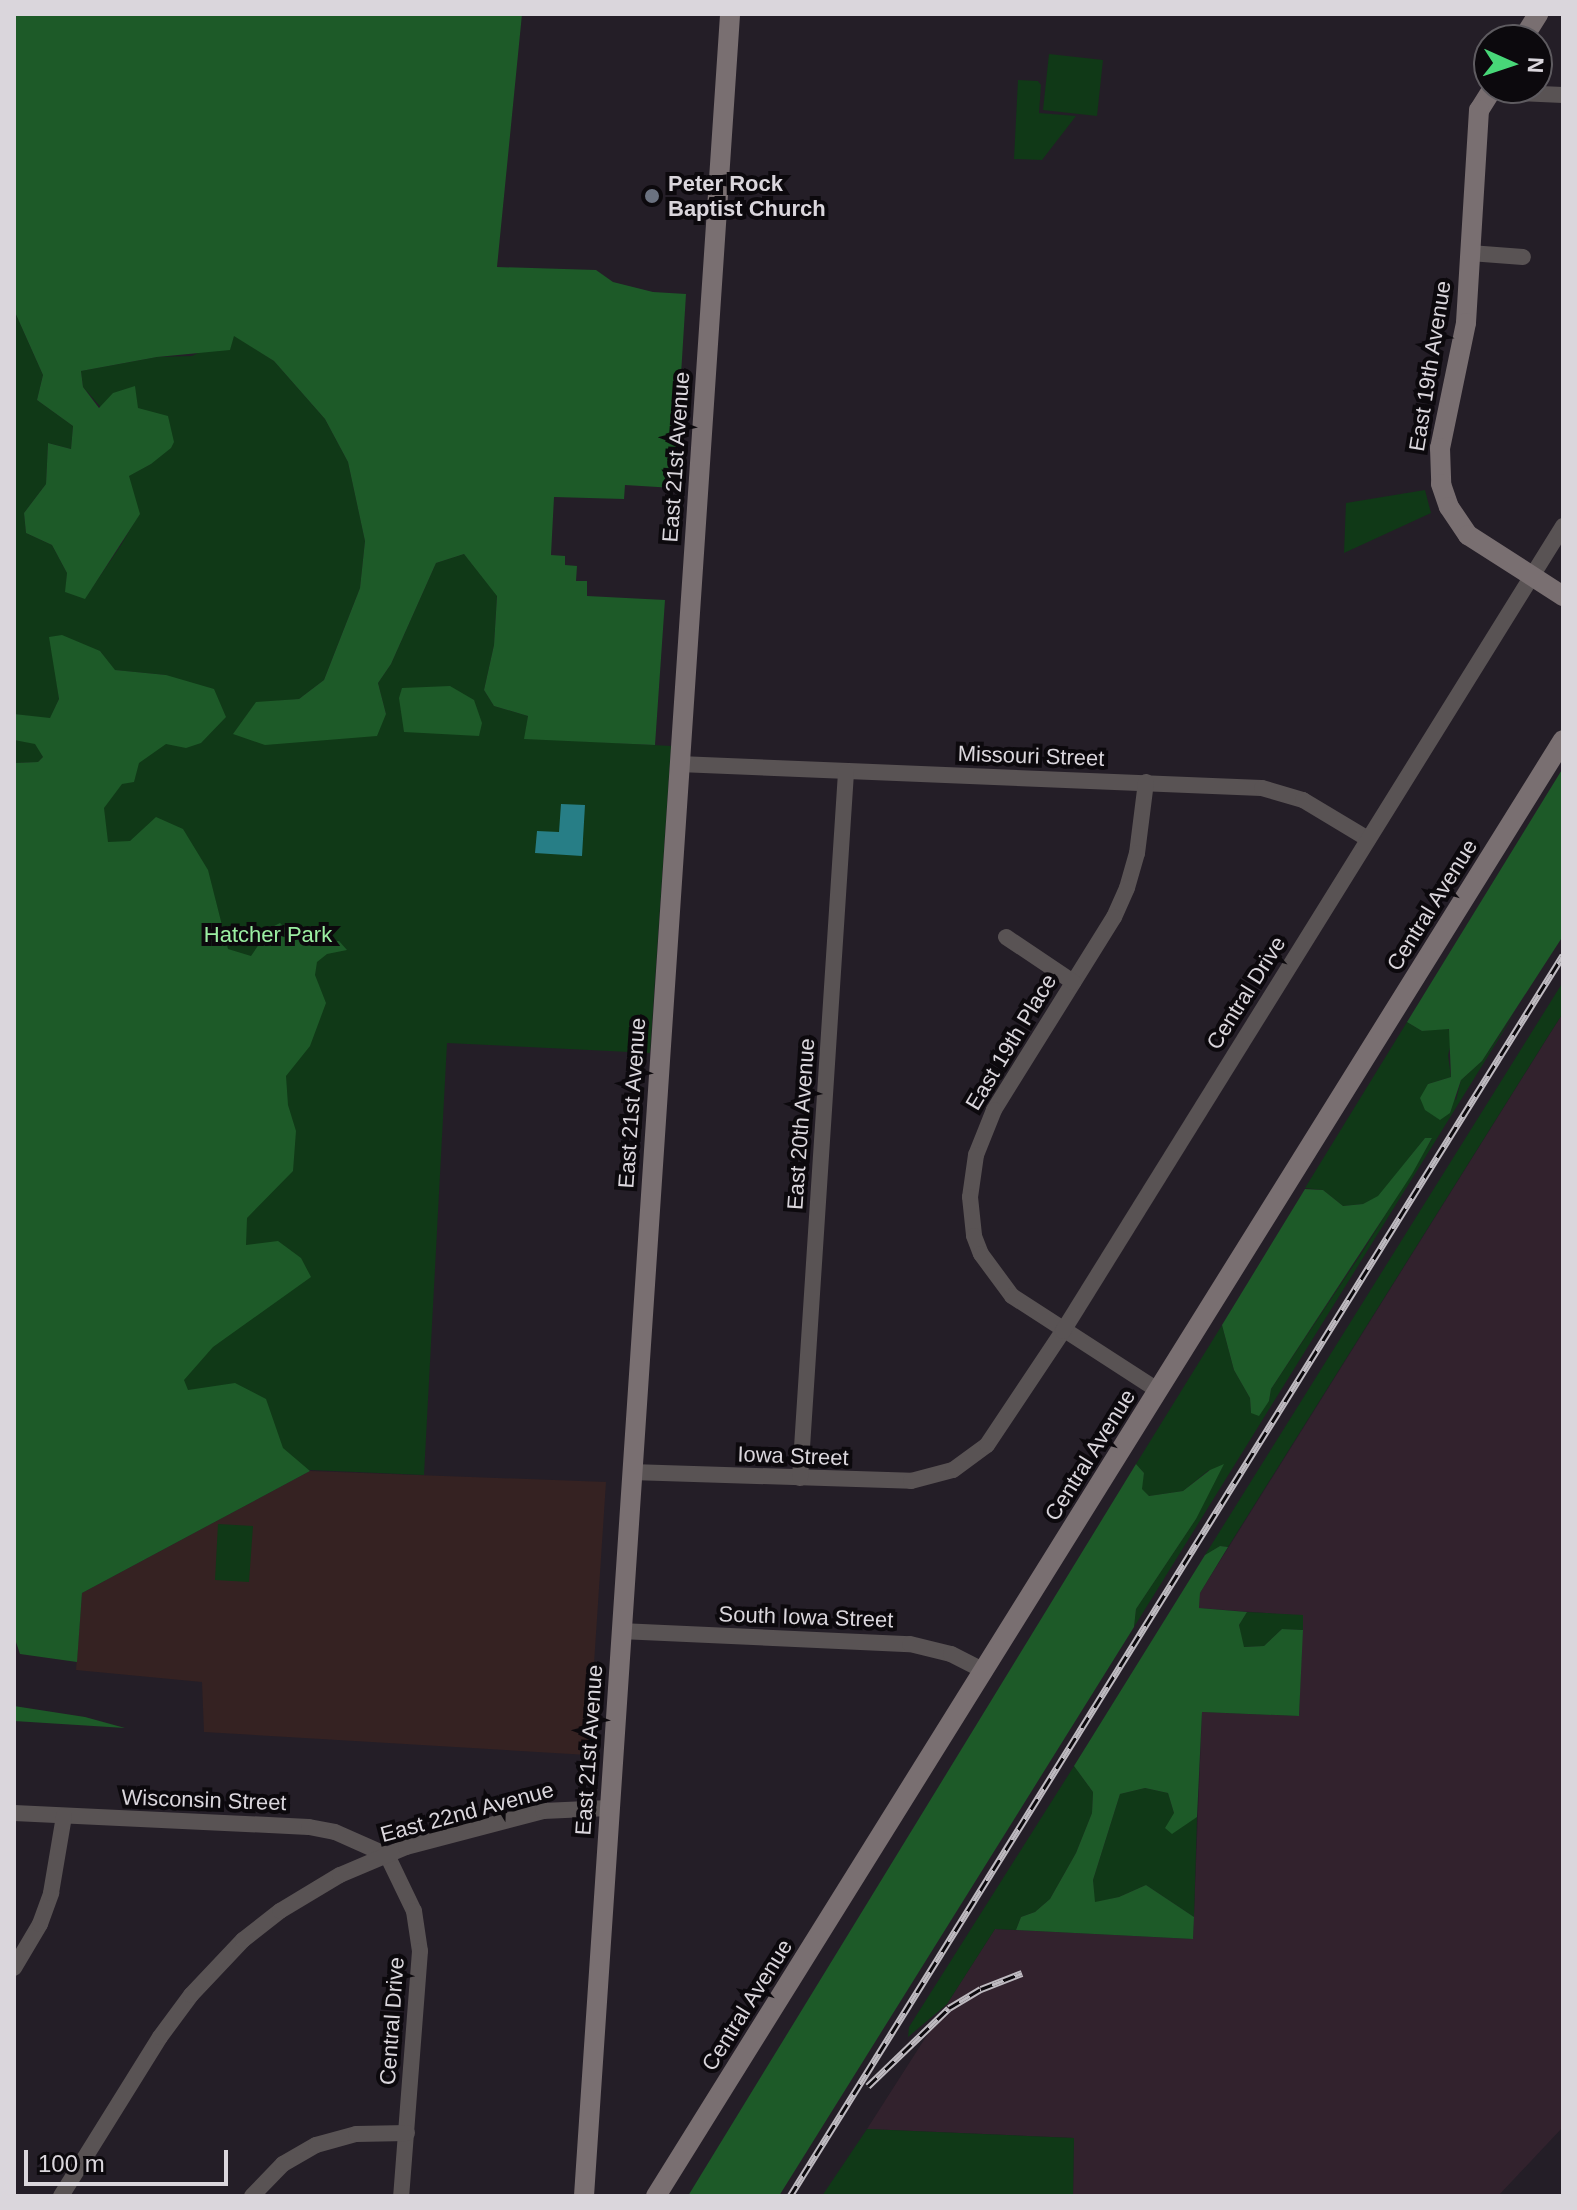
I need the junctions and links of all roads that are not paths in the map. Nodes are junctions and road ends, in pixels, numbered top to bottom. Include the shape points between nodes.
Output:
1 (730, 14) edge
2 (1483, 104) edge
3 (1470, 253) junction
4 (1523, 257) dead end
5 (1563, 526) edge
6 (1532, 577) junction
7 (1563, 596) edge
8 (1563, 740) edge
9 (679, 764) junction
10 (846, 772) junction
11 (1146, 782) junction
12 (1368, 839) junction
13 (1006, 937) dead end
14 (1073, 982) junction
15 (1063, 1331) junction
16 (1159, 1391) junction
17 (953, 1470) joint
18 (631, 1472) junction
19 (800, 1478) junction
20 (620, 1631) junction
21 (985, 1671) junction
22 (609, 1808) junction
23 (14, 1813) edge
24 (64, 1816) junction
25 (387, 1855) junction
26 (14, 1968) edge
27 (407, 2133) junction
28 (61, 2196) edge
29 (252, 2196) edge
30 (401, 2196) edge
31 (584, 2196) edge
32 (656, 2196) edge

1 - 9 street, East 21st Avenue
2 - 3 street, East 19th Avenue
3 - 4 street
3 - 6 street, East 19th Avenue via 1463,344 1439,459 1441,484 1468,535
5 - 6 street, Central Drive
6 - 7 street, East 19th Avenue
6 - 12 street, Central Drive
8 - 16 street, Central Avenue
9 - 10 street, Missouri Street
9 - 18 street, East 21st Avenue
10 - 11 street, Missouri Street
10 - 19 street, East 20th Avenue
11 - 12 street, Missouri Street via 1278,790
11 - 14 street, East 19th Place via 1127,888
12 - 15 street, Central Drive
13 - 14 street
14 - 15 street, East 19th Place via 994,1110 976,1155 970,1197 974,1236 991,1271 1025,1307
15 - 16 street, East 19th Place
15 - 17 street, Central Drive via 996,1435
16 - 21 street, Central Avenue
17 - 19 street, Iowa Street via 911,1481
18 - 19 street, Iowa Street
18 - 20 street, East 21st Avenue
20 - 21 street, South Iowa Street via 910,1644 951,1654
20 - 22 street, East 21st Avenue
21 - 32 street, Central Avenue
22 - 25 street, East 22nd Avenue via 543,1811
22 - 31 street, East 21st Avenue
23 - 24 street, Wisconsin Street
24 - 25 street, Wisconsin Street via 309,1827 335,1832
24 - 26 street via 51,1893
25 - 27 street, Central Drive via 414,1911 419,1937
25 - 28 street, East 22nd Avenue via 299,1898 226,1956 160,2037
27 - 29 street via 356,2134 316,2145 283,2164
27 - 30 street, Central Drive

